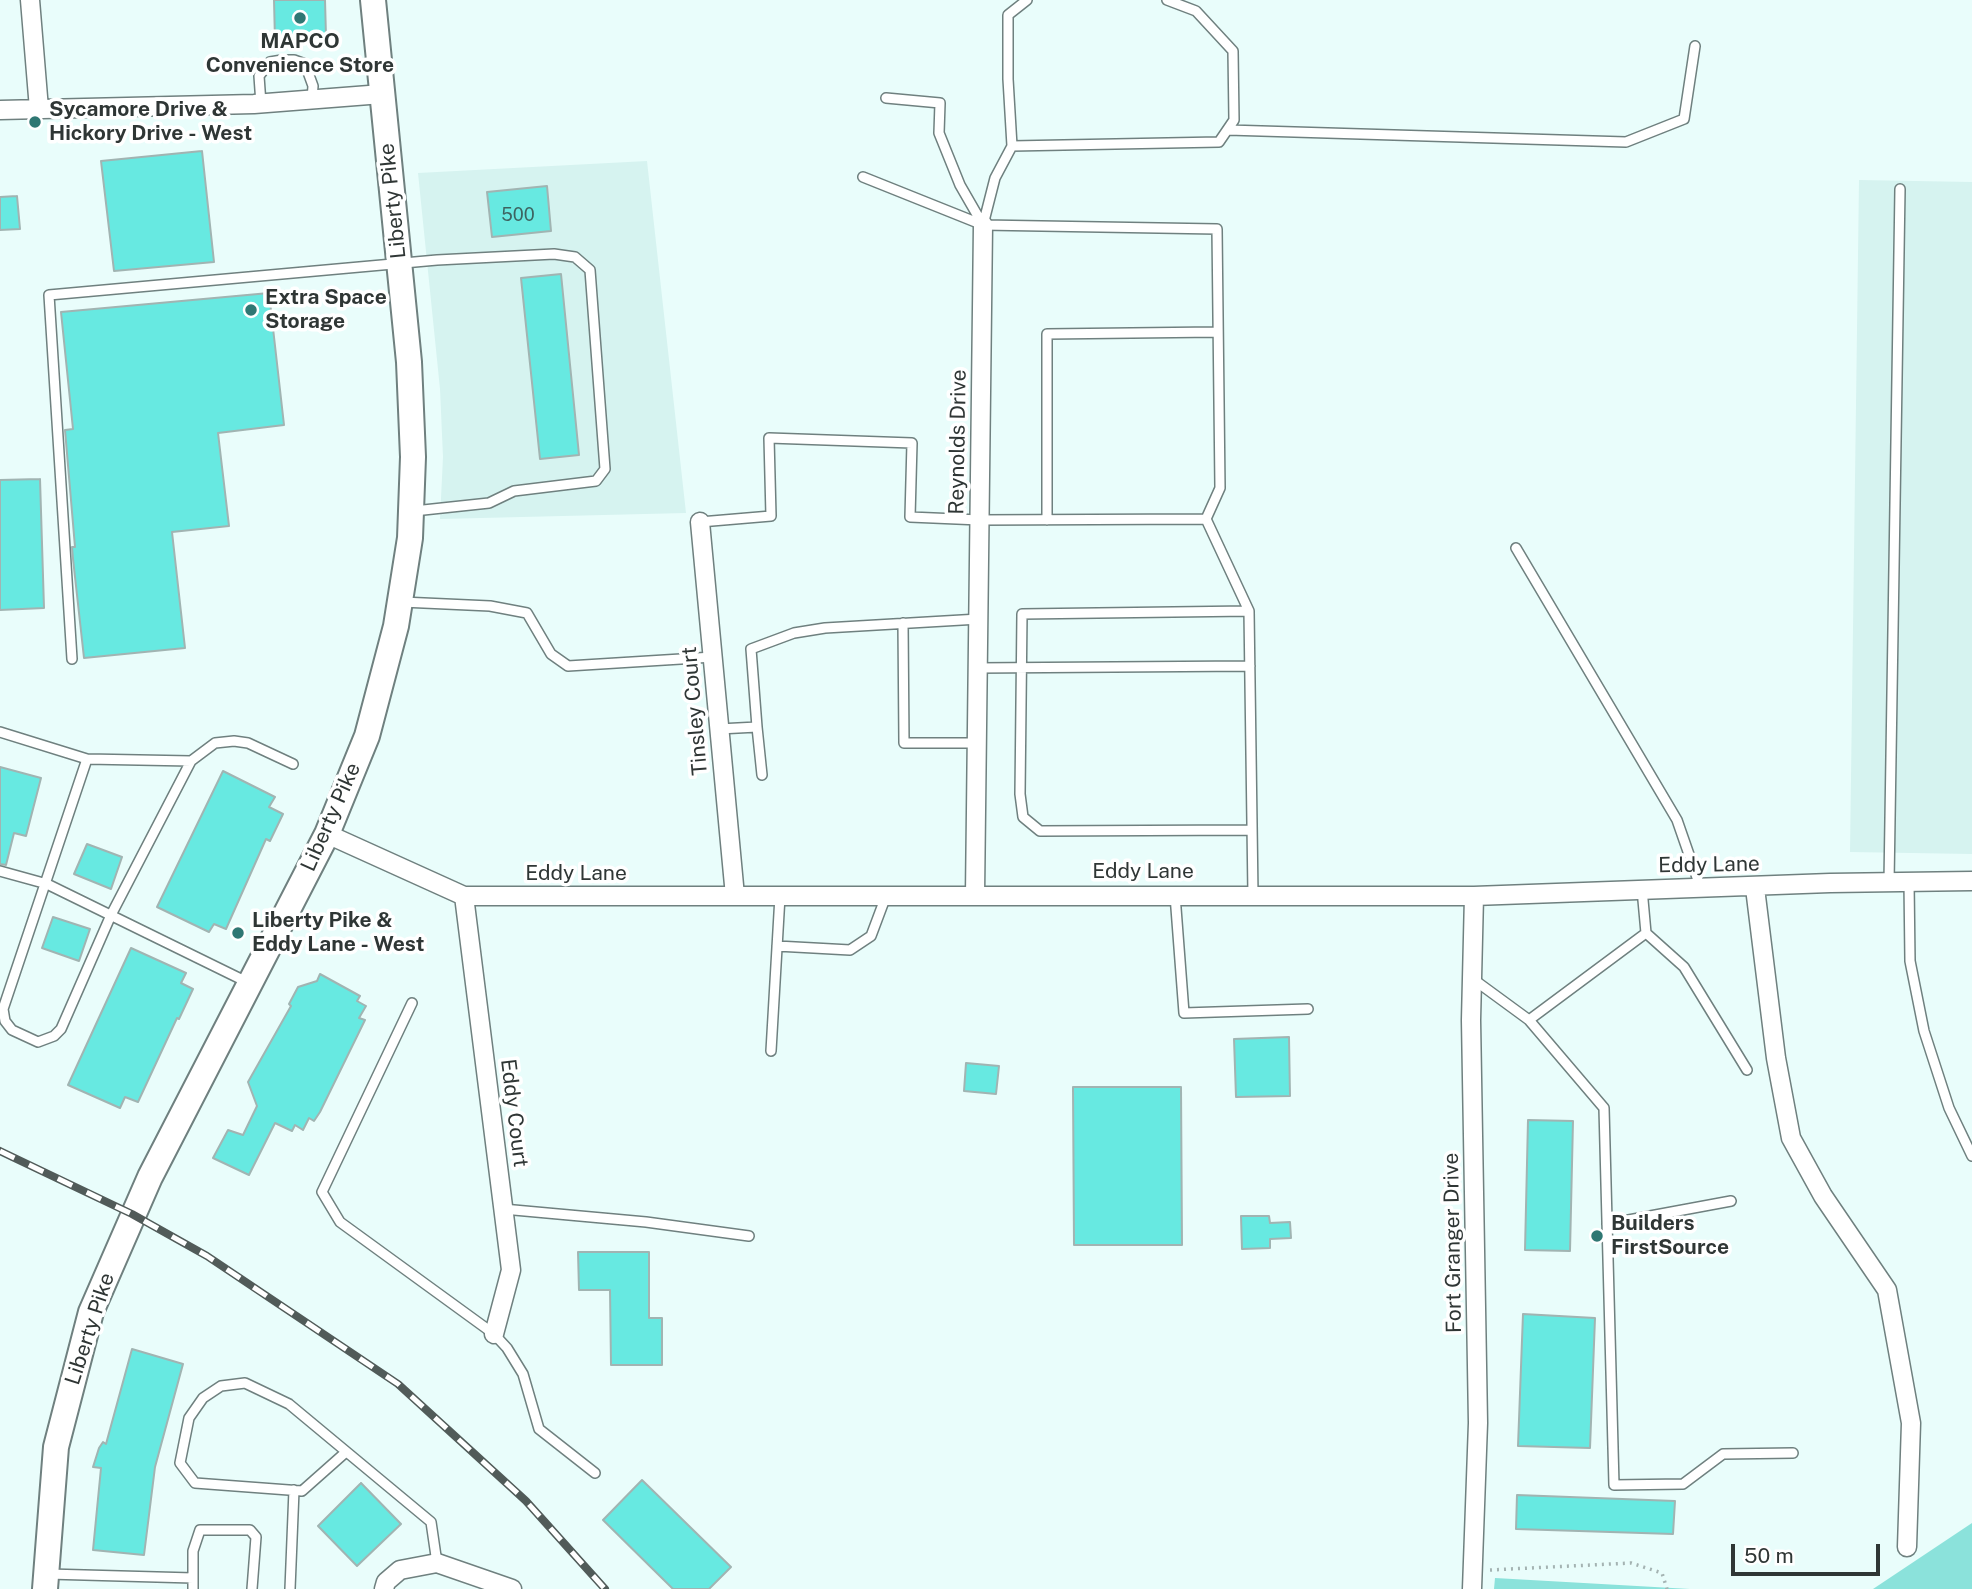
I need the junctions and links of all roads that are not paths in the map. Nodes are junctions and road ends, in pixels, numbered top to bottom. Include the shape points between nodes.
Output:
1 (30, 0) edge
2 (373, 0) edge
3 (1027, 0) edge
4 (1167, 0) edge
5 (1695, 46) dead end
6 (383, 94) junction
7 (886, 98) dead end
8 (312, 100) junction
9 (261, 104) junction
10 (39, 109) junction
11 (0, 110) edge
12 (1228, 130) junction
13 (1012, 146) junction
14 (863, 177) dead end
15 (1900, 190) dead end
16 (983, 225) junction
17 (400, 265) junction
18 (1216, 332) junction
19 (411, 511) junction
20 (1206, 519) junction
21 (980, 520) junction
22 (1047, 520) junction
23 (700, 522) joint
24 (1516, 548) dead end
25 (400, 602) junction
26 (1249, 611) junction
27 (979, 619) junction
28 (904, 623) junction
29 (713, 657) junction
30 (72, 659) dead end
31 (1250, 666) junction
32 (978, 668) junction
33 (1022, 669) junction
34 (757, 727) junction
35 (719, 729) junction
36 (0, 733) edge
37 (977, 743) junction
38 (88, 760) junction
39 (191, 761) junction
40 (293, 764) dead end
41 (761, 775) dead end
42 (1252, 830) junction
43 (327, 834) junction
44 (0, 871) edge
45 (1909, 881) junction
46 (1972, 881) edge
47 (1889, 882) junction
48 (47, 884) junction
49 (1755, 888) junction
50 (1701, 889) junction
51 (1642, 890) junction
52 (975, 894) junction
53 (887, 895) junction
54 (1175, 895) junction
55 (1253, 895) junction
56 (464, 896) junction
57 (735, 896) junction
58 (780, 896) junction
59 (1474, 896) junction
60 (111, 915) junction
61 (1646, 933) junction
62 (777, 946) junction
63 (1472, 979) junction
64 (250, 984) junction
65 (412, 1003) dead end
66 (1308, 1009) dead end
67 (1529, 1020) junction
68 (771, 1051) dead end
69 (1747, 1070) dead end
70 (1972, 1156) edge
71 (1731, 1200) dead end
72 (503, 1209) junction
73 (1607, 1224) junction
74 (749, 1236) dead end
75 (494, 1334) junction
76 (346, 1452) junction
77 (1793, 1453) dead end
78 (594, 1473) dead end
79 (294, 1490) junction
80 (1908, 1547) dead end
81 (437, 1563) junction
82 (193, 1578) junction
83 (1472, 1580) edge
84 (46, 1582) edge
85 (192, 1589) edge
86 (252, 1589) edge
87 (290, 1589) edge
88 (384, 1589) edge
89 (512, 1589) edge

1 - 10 street
2 - 6 street, Liberty Pike
3 - 13 lane via 1008,15
4 - 12 lane via 1196,11 1233,51 1234,120
5 - 12 lane via 1684,119 1626,142
6 - 8 street
6 - 17 street, Liberty Pike
7 - 16 lane via 940,103 939,133
8 - 9 street
8 - 9 lane via 313,86 305,64 282,60 270,62 259,76
9 - 10 street
10 - 11 street
12 - 13 lane via 1219,142
13 - 16 lane via 995,178
14 - 16 lane
15 - 47 lane
16 - 18 lane via 1217,229
16 - 21 street, Reynolds Drive
17 - 19 street, Liberty Pike via 409,362
17 - 19 lane via 554,254 575,257 590,270 605,469 596,481 514,491 489,503
17 - 30 lane via 49,295
18 - 20 lane via 1220,488
18 - 22 lane via 1047,334
19 - 25 street, Liberty Pike
20 - 22 lane
20 - 26 lane
21 - 22 lane
21 - 23 lane via 910,517 912,443 769,438 771,516
21 - 27 street, Reynolds Drive
23 - 29 street, Tinsley Court
24 - 50 lane via 1677,820
25 - 29 lane via 490,606 527,613 551,654 568,666
25 - 43 street, Liberty Pike via 367,736
26 - 31 lane
26 - 33 lane via 1022,614
27 - 28 lane
27 - 32 street, Reynolds Drive
28 - 34 lane via 794,633 751,649
28 - 37 lane via 904,743
29 - 35 street, Tinsley Court
31 - 33 lane
31 - 42 lane
32 - 33 lane
32 - 37 street, Reynolds Drive
33 - 42 lane via 1020,794 1023,817 1040,831
34 - 35 lane
34 - 41 lane
35 - 57 street, Tinsley Court
36 - 38 lane
37 - 52 street, Reynolds Drive
38 - 39 lane
38 - 48 lane
39 - 40 lane via 215,743 234,741
39 - 60 lane
42 - 55 lane
43 - 56 street, Eddy Lane
43 - 64 street, Liberty Pike
44 - 48 lane
45 - 46 street, Eddy Lane
45 - 47 street, Eddy Lane
45 - 70 lane via 1910,961 1924,1031 1949,1108
47 - 49 street, Eddy Lane
48 - 60 lane
48 - 60 lane via 4,1009 12,1030 38,1042 61,1029
49 - 50 street, Eddy Lane
49 - 80 street via 1791,1138 1823,1196 1887,1290 1911,1423
50 - 51 street, Eddy Lane
51 - 59 street, Eddy Lane
51 - 61 lane
52 - 53 street, Eddy Lane
52 - 54 street, Eddy Lane
53 - 58 street, Eddy Lane
53 - 62 lane via 871,936 850,950
54 - 55 street, Eddy Lane
54 - 66 lane via 1184,1013
55 - 59 street, Eddy Lane
56 - 57 street, Eddy Lane
56 - 72 street, Eddy Court
57 - 58 street, Eddy Lane
58 - 62 lane
59 - 63 street, Fort Granger Drive
60 - 64 lane
61 - 67 lane
61 - 69 lane via 1684,967
62 - 68 lane
63 - 67 lane
63 - 83 street, Fort Granger Drive via 1478,1423
64 - 84 street, Liberty Pike via 138,1202 91,1312 56,1447
65 - 75 lane via 322,1192 341,1222
67 - 73 lane via 1604,1108
71 - 73 lane
72 - 74 lane
72 - 75 street, Eddy Court via 511,1270
73 - 77 lane via 1614,1485 1683,1484 1723,1454
75 - 78 lane via 523,1374 539,1429
76 - 79 lane via 302,1491
76 - 79 lane via 289,1404 245,1383 221,1385 203,1398 189,1418 180,1463 195,1483
76 - 81 lane via 431,1522
79 - 87 lane
81 - 88 street via 400,1570
81 - 89 street
82 - 84 lane
82 - 85 lane
82 - 86 lane via 193,1550 200,1530 250,1530 256,1537

